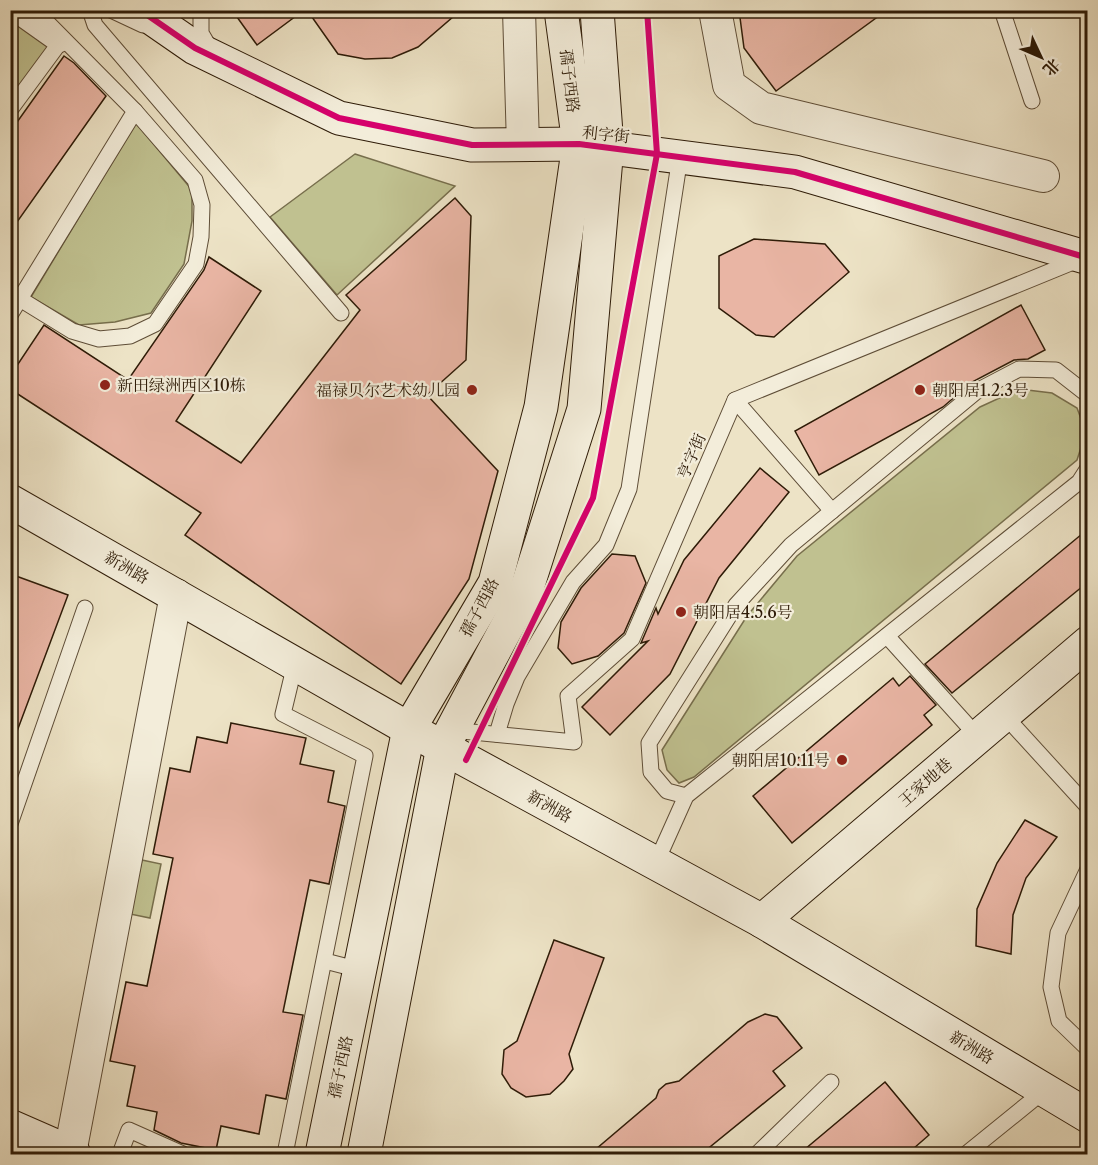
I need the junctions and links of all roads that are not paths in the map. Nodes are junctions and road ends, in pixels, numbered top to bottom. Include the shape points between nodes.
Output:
1 (35, 10) edge
2 (90, 10) edge
3 (111, 10) edge
4 (140, 10) edge
5 (201, 10) edge
6 (519, 10) edge
7 (561, 10) edge
8 (597, 10) edge
9 (715, 10) edge
10 (1002, 10) edge
11 (10, 11) edge
12 (63, 44) junction
13 (205, 53) junction
14 (1032, 101) dead end
15 (10, 110) edge
16 (135, 111) junction
17 (523, 145) junction
18 (593, 146) junction
19 (680, 157) junction
20 (1043, 176) dead end
21 (1085, 257) joint
22 (20, 299) junction
23 (341, 313) dead end
24 (10, 315) edge
25 (1088, 395) edge
26 (735, 400) junction
27 (1088, 468) edge
28 (10, 480) edge
29 (10, 501) edge
30 (832, 511) junction
31 (176, 596) junction
32 (85, 608) dead end
33 (887, 636) junction
34 (1088, 643) edge
35 (295, 664) junction
36 (1004, 715) junction
37 (414, 721) junction
38 (497, 734) junction
39 (978, 737) junction
40 (447, 738) junction
41 (686, 796) junction
42 (1088, 807) edge
43 (10, 824) edge
44 (656, 863) junction
45 (1088, 869) edge
46 (762, 921) junction
47 (325, 961) junction
48 (360, 970) junction
49 (1088, 1049) edge
50 (831, 1082) dead end
51 (1045, 1090) junction
52 (1088, 1116) edge
53 (10, 1126) edge
54 (72, 1154) edge
55 (120, 1155) edge
56 (183, 1155) edge
57 (285, 1155) edge
58 (322, 1155) edge
59 (364, 1155) edge
60 (757, 1155) edge
61 (966, 1155) edge

1 - 12 lane
2 - 23 lane via 95,25
3 - 13 lane
4 - 13 main road, 利字街
5 - 13 lane
6 - 17 street
7 - 18 main road, 孺子西路
8 - 18 main road, 孺子西路
9 - 20 street via 729,85 761,108
10 - 14 lane
11 - 12 lane
12 - 15 lane
12 - 16 lane
13 - 17 main road, 利字街 via 339,118 472,145
16 - 22 lane
16 - 22 lane via 195,180 202,205 196,264 155,324 130,336 99,339 72,331
17 - 18 main road, 利字街
18 - 19 main road, 利字街
18 - 37 main road, 孺子西路 via 541,407 495,583
18 - 40 main road, 孺子西路 via 584,408 526,591
19 - 21 main road, 利字街 via 795,172
19 - 38 lane via 629,489 606,545 573,582 517,676
21 - 26 lane
22 - 24 lane
25 - 30 lane via 1056,370 1019,369 977,391
26 - 30 lane
26 - 38 lane, 亨字街 via 632,639 568,696 574,742
27 - 33 lane via 1079,482
28 - 37 main road, 新洲路
29 - 31 main road, 新洲路
30 - 41 lane via 791,545 736,605 649,743 651,772 667,791
31 - 35 main road, 新洲路
31 - 54 street
32 - 43 lane
33 - 39 lane
33 - 41 lane
34 - 36 main road, 王家地巷
35 - 37 main road, 新洲路
35 - 47 lane via 282,714 365,756
36 - 39 main road, 王家地巷
36 - 42 lane
37 - 40 main road, 新洲路
37 - 48 main road, 孺子西路
38 - 40 lane, 亨字街
39 - 46 main road, 王家地巷
40 - 44 main road, 新洲路
40 - 59 main road, 孺子西路
41 - 44 lane
44 - 46 main road, 新洲路
45 - 49 lane via 1058,933 1051,987 1059,1022
46 - 51 main road, 新洲路
47 - 48 lane
47 - 57 lane
48 - 58 main road, 孺子西路
50 - 60 lane
51 - 52 main road, 新洲路
51 - 61 lane
53 - 54 main road
55 - 56 lane via 129,1130

